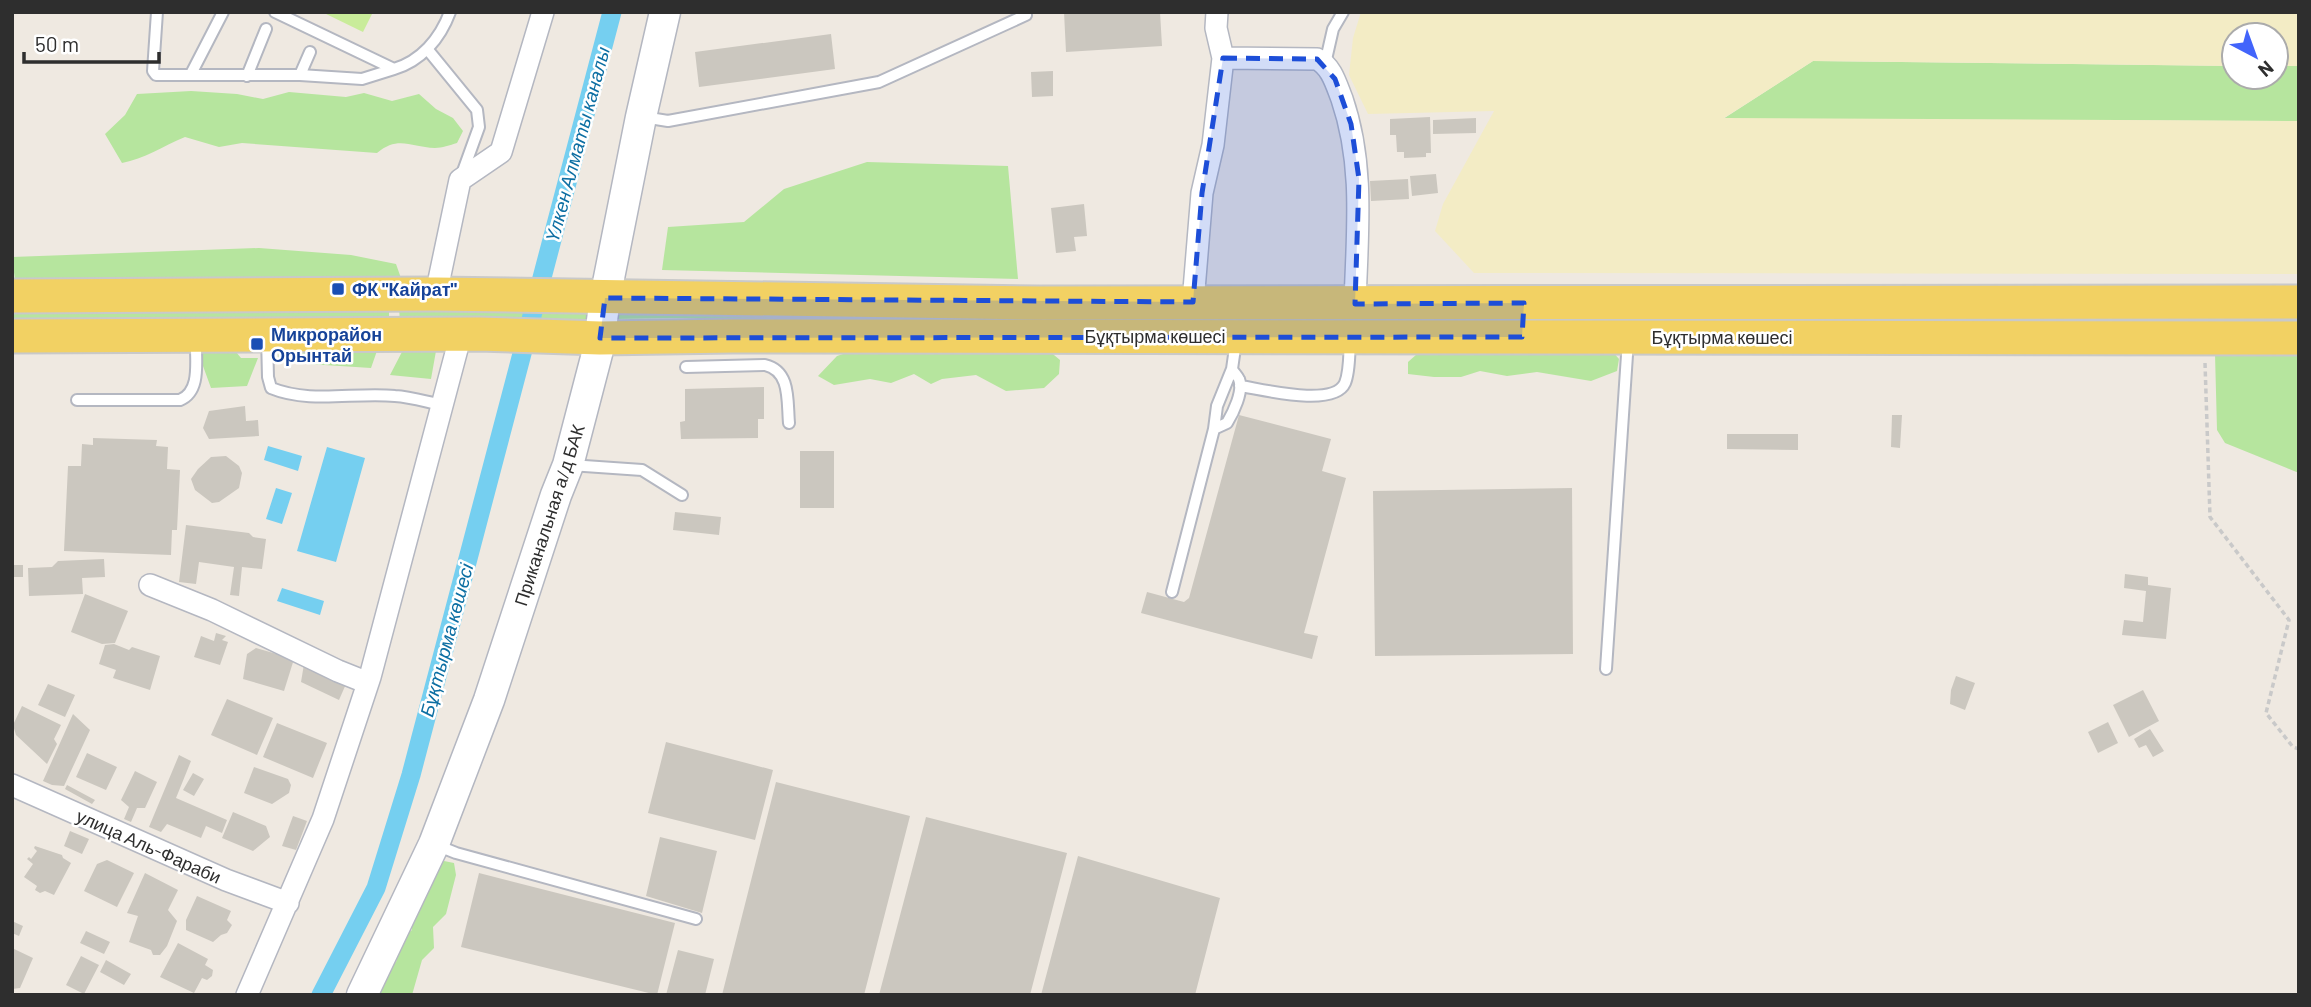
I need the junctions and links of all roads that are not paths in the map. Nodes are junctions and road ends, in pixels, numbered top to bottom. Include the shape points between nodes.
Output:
1 (157, 12) edge
2 (223, 12) edge
3 (275, 12) edge
4 (450, 12) edge
5 (543, 12) edge
6 (665, 12) edge
7 (1217, 12) edge
8 (1343, 12) edge
9 (1027, 15) dead end
10 (265, 29) dead end
11 (428, 50) junction
12 (310, 52) dead end
13 (1223, 58) junction
14 (1325, 64) junction
15 (394, 69) junction
16 (191, 74) junction
17 (300, 75) junction
18 (247, 76) junction
19 (640, 117) junction
20 (460, 180) junction
21 (436, 294) junction
22 (12, 296) edge
23 (595, 298) junction
24 (1193, 302) junction
25 (2299, 302) edge
26 (1039, 303) junction
27 (1524, 303) junction
28 (1355, 304) junction
29 (470, 334) junction
30 (267, 335) junction
31 (12, 336) edge
32 (196, 336) junction
33 (1038, 336) junction
34 (1237, 336) junction
35 (1350, 336) junction
36 (1522, 337) junction
37 (1628, 337) junction
38 (600, 338) junction
39 (2299, 338) edge
40 (732, 352) junction
41 (685, 367) dead end
42 (1232, 369) junction
43 (1240, 386) junction
44 (77, 400) dead end
45 (443, 405) junction
46 (789, 423) dead end
47 (1214, 429) junction
48 (568, 465) junction
49 (682, 495) dead end
50 (150, 585) dead end
51 (1172, 592) dead end
52 (1606, 669) dead end
53 (368, 683) junction
54 (12, 785) edge
55 (434, 844) junction
56 (288, 903) junction
57 (696, 919) dead end
58 (247, 995) edge
59 (362, 995) edge

1 - 16 lane via 153,71
2 - 16 lane
3 - 15 lane
4 - 11 lane
5 - 20 street via 501,152
6 - 19 main road, Приканальная а/д БАК
7 - 13 street
8 - 14 lane via 1333,29
9 - 19 lane via 879,82 668,121
10 - 18 lane
11 - 15 lane via 409,65
11 - 20 lane via 477,110 480,127
12 - 17 lane
13 - 14 street via 1317,59
13 - 24 street via 1202,193
14 - 28 street via 1351,124 1359,179
15 - 17 lane via 362,79
16 - 18 lane
17 - 18 lane
19 - 23 main road, Приканальная а/д БАК
20 - 21 street
21 - 22 main road, Бұқтырма көшесі
21 - 23 main road, Бұқтырма көшесі
23 - 26 main road, Бұқтырма көшесі
23 - 38 main road, Приканальная а/д БАК
24 - 26 main road, Бұқтырма көшесі
24 - 28 main road, Бұқтырма көшесі
25 - 27 main road, Бұқтырма көшесі
26 - 33 main road
27 - 28 main road, Бұқтырма көшесі
27 - 36 main road
29 - 30 main road, Бұқтырма көшесі
29 - 38 main road, Бұқтырма көшесі
29 - 45 street
30 - 32 main road, Бұқтырма көшесі
30 - 45 lane via 271,388 283,393 396,396
31 - 32 main road, Бұқтырма көшесі
32 - 44 lane via 194,388 189,396 180,400
33 - 34 main road, Бұқтырма көшесі
33 - 40 main road, Бұқтырма көшесі
34 - 35 main road, Бұқтырма көшесі
34 - 42 lane
35 - 36 main road, Бұқтырма көшесі
35 - 43 lane via 1345,384 1329,396
36 - 37 main road, Бұқтырма көшесі
37 - 39 main road, Бұқтырма көшесі
37 - 52 lane
38 - 40 main road, Бұқтырма көшесі
38 - 48 main road, Приканальная а/д БАК
40 - 41 lane
40 - 46 lane via 784,377
42 - 43 lane
42 - 47 lane via 1217,406
43 - 47 lane via 1232,416
45 - 53 street
47 - 51 lane
48 - 49 lane via 642,470
48 - 55 main road, Приканальная а/д БАК via 489,700
50 - 53 street
53 - 56 street via 323,819
54 - 56 street, улица Аль-Фараби
55 - 57 lane
55 - 59 main road, Приканальная а/д БАК
56 - 58 street

